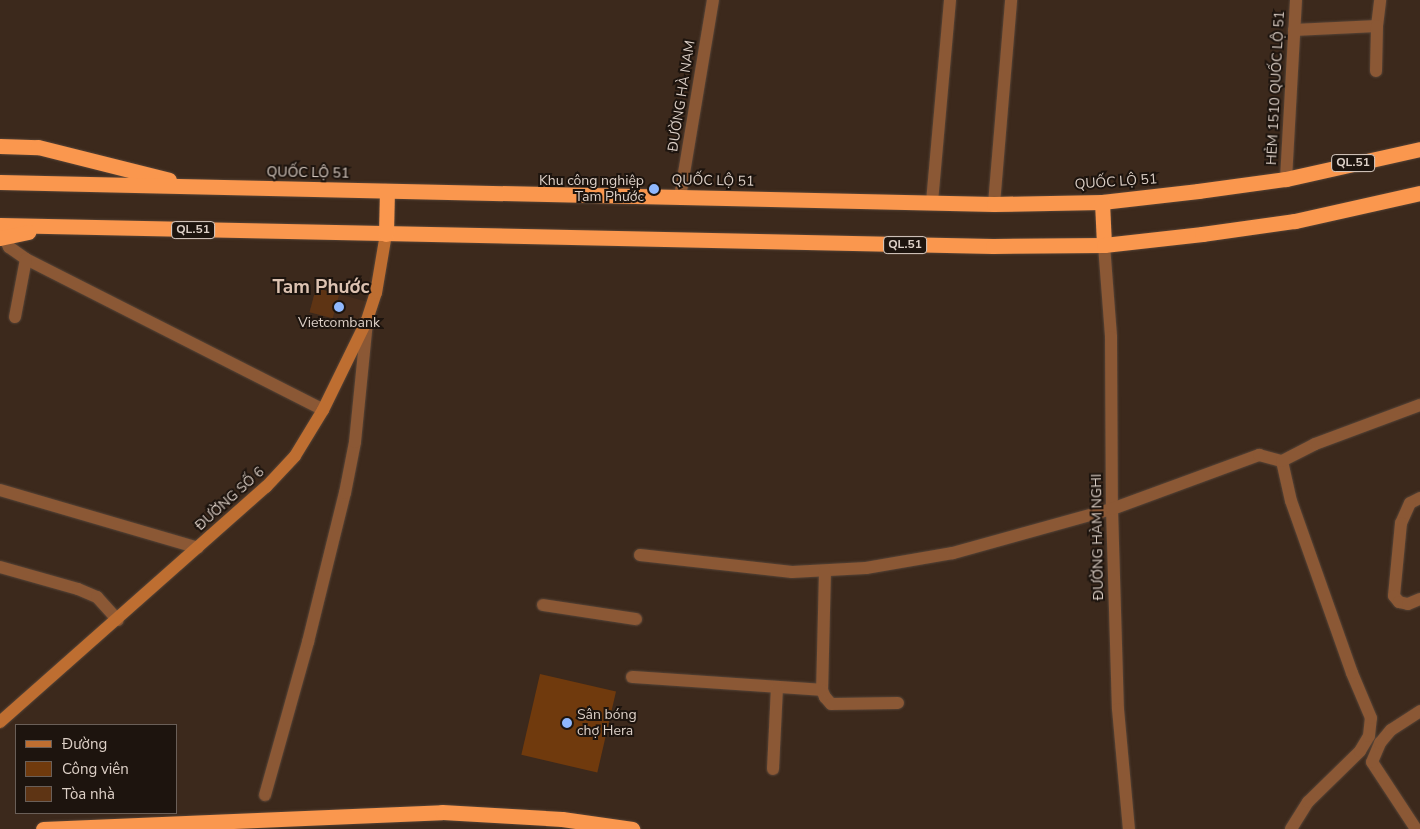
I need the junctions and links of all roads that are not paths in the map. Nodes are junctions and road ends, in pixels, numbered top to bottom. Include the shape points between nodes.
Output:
1 (713, 0) edge
2 (950, 0) edge
3 (1011, 0) edge
4 (1296, 0) edge
5 (1380, 0) edge
6 (1377, 26) junction
7 (1294, 30) junction
8 (1376, 71) dead end
9 (0, 146) edge
10 (1420, 149) edge
11 (1286, 179) junction
12 (0, 182) edge
13 (198, 187) junction
14 (387, 191) junction
15 (1420, 192) edge
16 (680, 197) junction
17 (932, 202) junction
18 (1102, 202) junction
19 (994, 204) junction
20 (1, 232) edge
21 (386, 234) junction
22 (1104, 245) junction
23 (26, 259) junction
24 (15, 317) dead end
25 (367, 320) junction
26 (1420, 405) edge
27 (323, 410) junction
28 (1282, 461) junction
29 (0, 490) edge
30 (1420, 498) edge
31 (1112, 509) junction
32 (198, 548) junction
33 (640, 555) dead end
34 (0, 567) edge
35 (825, 570) junction
36 (1420, 599) edge
37 (544, 605) dead end
38 (636, 619) dead end
39 (118, 620) junction
40 (632, 677) dead end
41 (777, 687) junction
42 (822, 690) junction
43 (898, 704) dead end
44 (1420, 710) edge
45 (0, 722) edge
46 (773, 769) dead end
47 (266, 795) dead end
48 (43, 829) edge
49 (632, 829) edge
50 (1129, 829) edge
51 (1291, 829) edge
52 (1416, 829) edge

1 - 16 street, ĐƯỜNG HÀ NAM
2 - 17 street
3 - 19 street
4 - 7 street, HẺM 1510 QUỐC LỘ 51
5 - 6 street
6 - 7 street
6 - 8 street
7 - 11 street, HẺM 1510 QUỐC LỘ 51
9 - 13 highway, QL.51 via 38,147
10 - 11 highway, QUỐC LỘ 51 / QL.51
11 - 18 highway, QUỐC LỘ 51 / QL.51
12 - 13 highway, QUỐC LỘ 51 / QL.51
13 - 14 highway, QUỐC LỘ 51 / QL.51
14 - 16 highway, QUỐC LỘ 51 / QL.51
14 - 21 highway
15 - 22 highway, QL.51 via 1294,221
16 - 17 highway, QUỐC LỘ 51 / QL.51
17 - 19 highway, QUỐC LỘ 51 / QL.51
18 - 19 highway, QUỐC LỘ 51 / QL.51
18 - 22 highway
20 - 21 highway, QL.51 via 57,227
20 - 23 street via 9,247
21 - 22 highway, QL.51 via 993,246
21 - 25 street, ĐƯỜNG SỐ 6 via 376,293
22 - 31 street, ĐƯỜNG HÀM NGHI via 1111,337
23 - 24 street
23 - 27 street
25 - 27 street, ĐƯỜNG SỐ 6
25 - 47 street via 355,442 346,485
26 - 28 street via 1316,444
27 - 32 street, ĐƯỜNG SỐ 6 via 309,436 280,473
28 - 31 street via 1259,455
28 - 51 street via 1291,500 1371,718 1370,736 1360,751 1308,802
29 - 32 street
30 - 36 street via 1410,503 1401,523 1394,596 1399,602 1408,604
31 - 35 street via 953,553 866,568
31 - 50 street, ĐƯỜNG HÀM NGHI via 1118,709
32 - 39 street, ĐƯỜNG SỐ 6
33 - 35 street via 792,572
34 - 39 street via 97,597
35 - 42 street
37 - 38 street
39 - 45 street, ĐƯỜNG SỐ 6
40 - 41 street
41 - 42 street
41 - 46 street
42 - 43 street via 831,704
44 - 52 street via 1391,730 1380,743 1372,762
48 - 49 highway via 442,812 562,819

